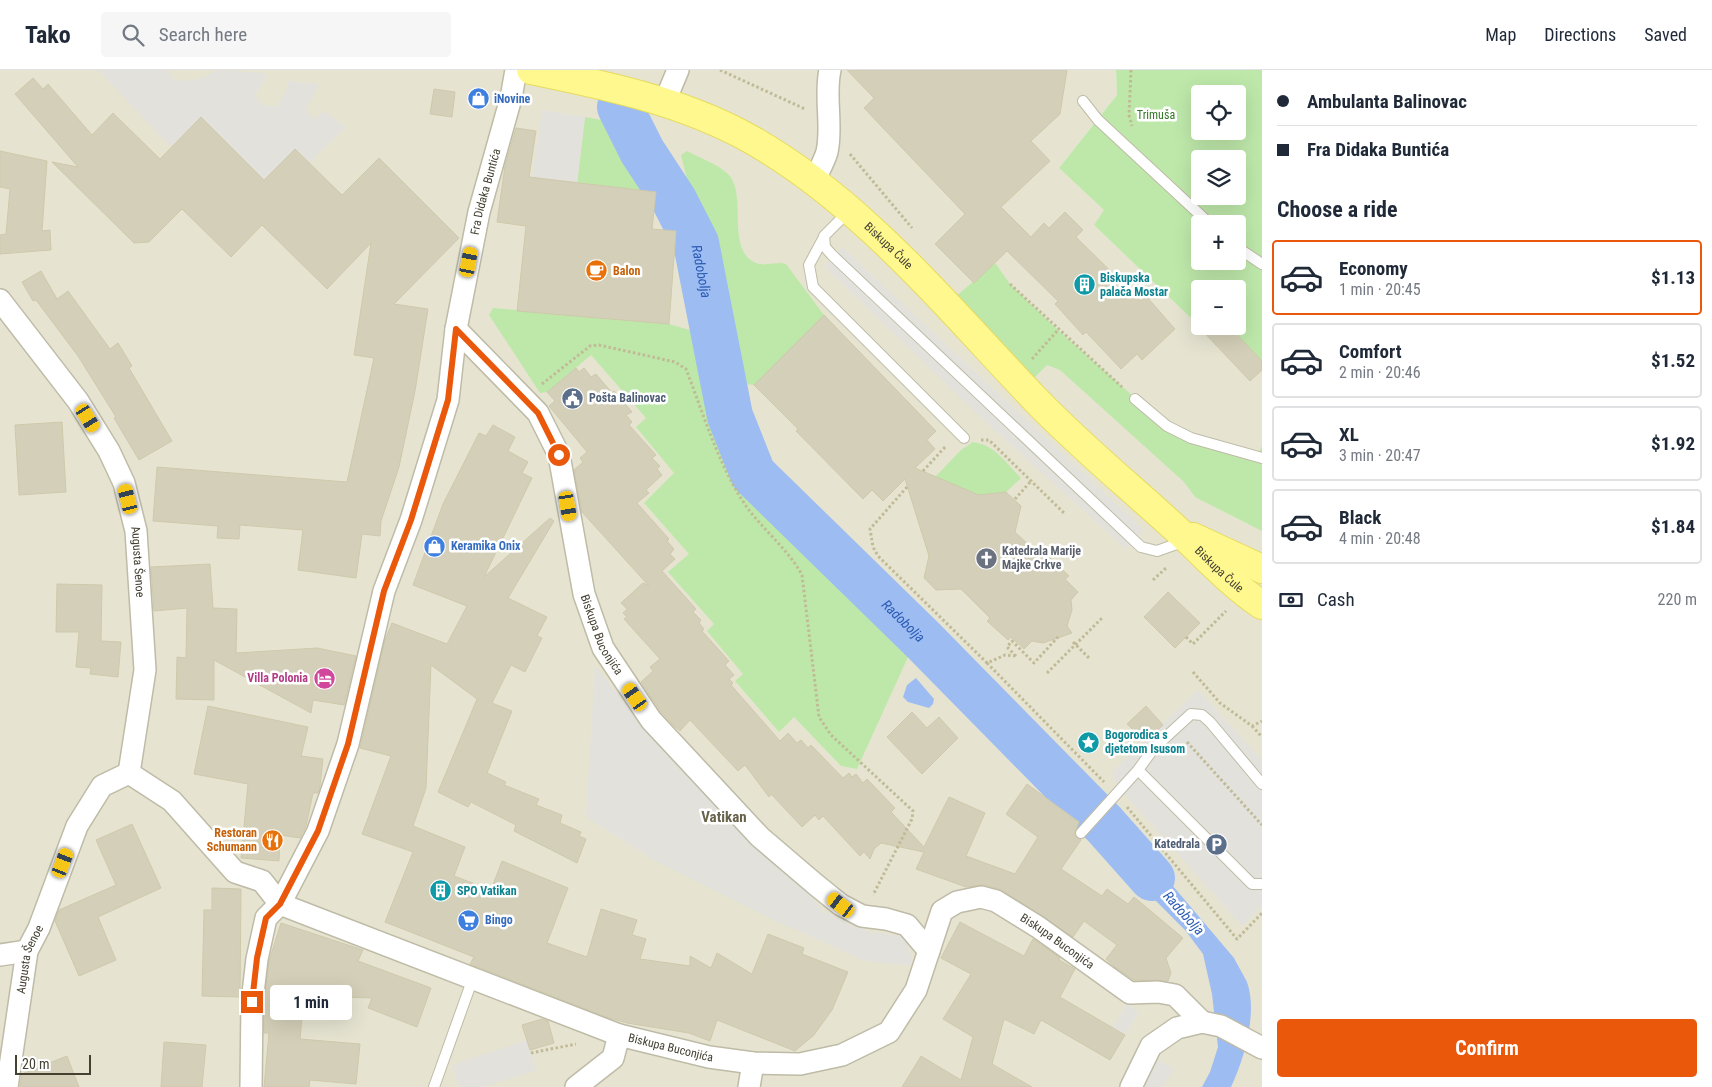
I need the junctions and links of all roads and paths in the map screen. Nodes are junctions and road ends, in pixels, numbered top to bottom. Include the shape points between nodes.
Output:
1 (516, 70) edge
2 (531, 70) edge
3 (678, 70) edge
4 (830, 70) edge
5 (1131, 70) edge
6 (665, 101) junction
7 (1083, 101) dead end
8 (1141, 159) junction
9 (814, 181) junction
10 (850, 210) junction
11 (1200, 215) edge
12 (824, 236) junction
13 (1246, 253) edge
14 (1262, 264) edge
15 (1010, 284) dead end
16 (0, 300) edge
17 (456, 329) junction
18 (1058, 330) junction
19 (1031, 360) dead end
20 (525, 399) junction
21 (1136, 399) joint
22 (961, 436) junction
23 (1262, 458) edge
24 (923, 471) dead end
25 (1032, 480) junction
26 (907, 487) dead end
27 (1015, 499) dead end
28 (1064, 513) dead end
29 (1183, 535) junction
30 (1262, 569) edge
31 (1253, 599) edge
32 (1103, 617) dead end
33 (1058, 637) dead end
34 (1186, 637) dead end
35 (1075, 643) junction
36 (1090, 659) dead end
37 (1048, 672) dead end
38 (1192, 672) dead end
39 (1262, 721) edge
40 (1252, 726) junction
41 (1174, 729) junction
42 (1262, 737) edge
43 (1138, 770) junction
44 (129, 773) junction
45 (1262, 784) edge
46 (1262, 825) edge
47 (1082, 832) dead end
48 (1262, 884) edge
49 (280, 904) junction
50 (862, 916) junction
51 (27, 951) junction
52 (929, 951) junction
53 (0, 955) edge
54 (473, 978) junction
55 (1202, 1022) junction
56 (618, 1041) junction
57 (1260, 1046) edge
58 (531, 1053) dead end
59 (753, 1063) junction
60 (7, 1087) edge
61 (251, 1087) edge
62 (434, 1087) edge
63 (576, 1087) edge
64 (749, 1087) edge
65 (1131, 1087) edge

1 - 17 street, Fra Didaka Buntića via 479,212
2 - 6 main road, Biskupa Čule
3 - 6 street
4 - 9 street via 827,153
5 - 8 path via 1129,115
6 - 9 main road, Biskupa Čule via 745,136
7 - 8 lane via 1098,120
8 - 11 lane
9 - 10 main road, Biskupa Čule
10 - 12 lane
10 - 29 main road, Biskupa Čule via 947,304 1075,440
12 - 22 lane via 809,265 813,287
12 - 29 lane via 825,247 832,255 1141,547 1157,551
13 - 14 lane
15 - 18 path
16 - 44 street, Augusta Šenoe via 78,401 109,451 124,483 136,530 145,670
17 - 20 street, Biskupa Buconjića
17 - 49 street, Fra Didaka Buntića via 448,400 411,520 384,591 348,744 318,831
18 - 19 path
18 - 21 path
20 - 50 street, Biskupa Buconjića via 538,413 559,455 584,594 604,648 627,685 651,720 760,837 841,905
20 - 50 path via 590,346 599,345 676,362 686,369 717,452 742,501 793,558 802,575 819,717 832,735 913,811 912,819
21 - 23 lane via 1166,426 1191,438
22 - 24 path
22 - 25 path via 989,440
25 - 27 path
25 - 28 path
26 - 33 path via 870,529 878,556 987,663 1005,655 1017,656 1007,647 1012,641 1034,663
29 - 30 main road, Biskupa Čule
29 - 31 main road, Biskupa Čule
31 - 34 path via 1193,644
32 - 35 path
35 - 36 path
35 - 37 path
38 - 40 path via 1220,703
39 - 40 path
40 - 42 path
41 - 43 lane
41 - 45 lane via 1191,714 1202,715
41 - 46 path
43 - 47 lane
43 - 48 lane via 1252,884
44 - 49 street via 172,801 235,872 262,881
44 - 51 street, Augusta Šenoe via 102,786 77,826 39,928
49 - 54 street, Biskupa Buconjića
49 - 61 street, Fra Didaka Buntića via 266,918 257,958 252,1002
50 - 52 street, Biskupa Buconjića via 908,925
51 - 53 street
51 - 60 street, Augusta Šenoe
52 - 55 street, Biskupa Buconjića via 942,911 957,902 981,897 996,901 1038,927 1130,993 1174,995
52 - 59 street, Biskupa Buconjića via 916,990 889,1032 842,1055 800,1064
54 - 56 street, Biskupa Buconjića
54 - 62 lane
55 - 57 street, Biskupa Buconjića via 1221,1026
55 - 65 street, Biskupa Buconjića via 1176,1028 1152,1046
56 - 58 path via 590,1042
56 - 59 street, Biskupa Buconjića
56 - 63 street, Biskupa Buconjića via 613,1058
59 - 64 street

